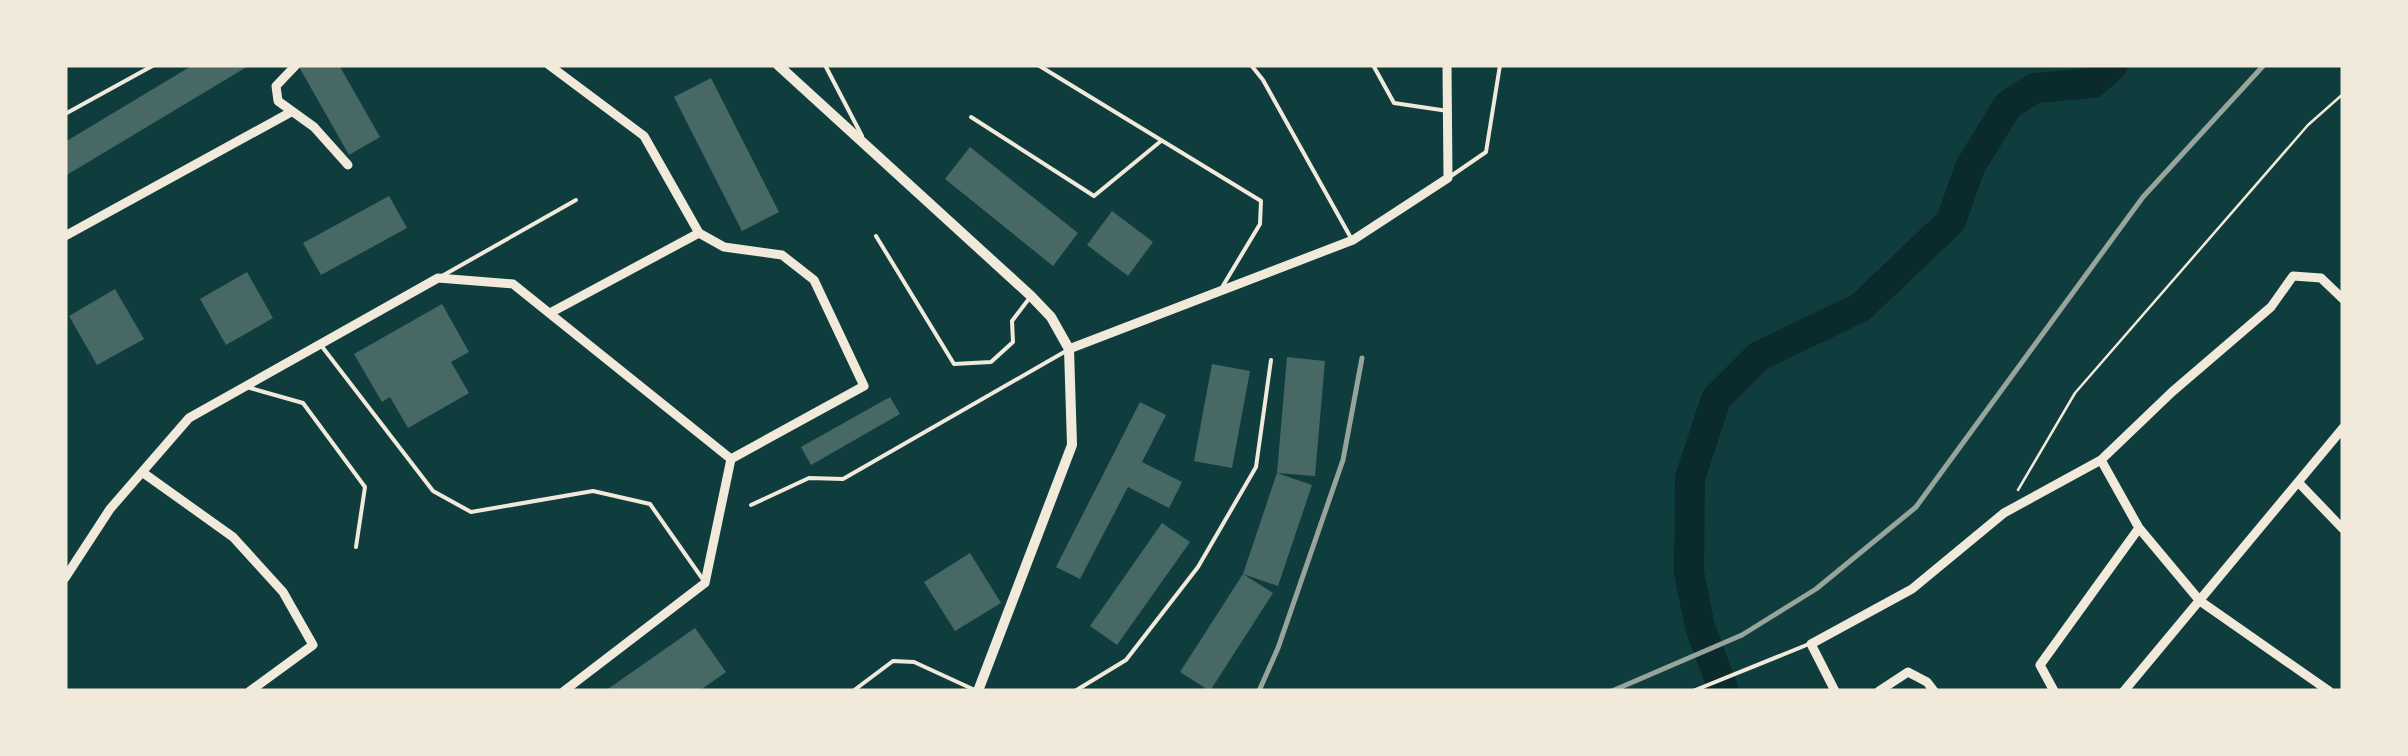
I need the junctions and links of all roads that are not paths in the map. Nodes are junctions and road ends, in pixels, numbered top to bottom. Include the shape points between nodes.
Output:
1 (154, 65) edge
2 (296, 65) edge
3 (550, 65) edge
4 (778, 65) edge
5 (825, 65) edge
6 (1038, 65) edge
7 (1251, 65) edge
8 (1373, 65) edge
9 (1447, 65) edge
10 (1500, 65) edge
11 (1448, 111) junction
12 (290, 112) junction
13 (65, 114) edge
14 (971, 117) dead end
15 (1161, 140) junction
16 (865, 143) junction
17 (348, 165) dead end
18 (1448, 178) junction
19 (576, 200) dead end
20 (700, 233) junction
21 (65, 236) edge
22 (876, 236) dead end
23 (1353, 240) junction
24 (438, 278) junction
25 (1220, 291) junction
26 (1031, 296) junction
27 (2343, 299) edge
28 (550, 314) junction
29 (320, 344) junction
30 (1069, 349) junction
31 (1271, 360) dead end
32 (245, 386) junction
33 (2343, 428) edge
34 (731, 459) junction
35 (2101, 460) junction
36 (142, 472) junction
37 (2299, 484) junction
38 (751, 505) dead end
39 (2139, 528) junction
40 (2343, 529) edge
41 (356, 547) dead end
42 (65, 578) edge
43 (706, 583) junction
44 (2200, 602) junction
45 (1811, 644) junction
46 (2131, 688) edge
47 (250, 691) edge
48 (564, 691) edge
49 (853, 691) edge
50 (977, 691) edge
51 (1074, 691) edge
52 (1693, 691) edge
53 (1835, 691) edge
54 (1879, 691) edge
55 (1934, 691) edge
56 (2054, 691) edge
57 (2329, 691) edge

1 - 13 lane
2 - 12 street via 276,86 278,101
3 - 20 street via 644,136
4 - 16 street
5 - 16 lane
6 - 15 lane
7 - 23 lane
8 - 11 lane via 1394,103
9 - 11 street
10 - 18 lane via 1486,152
11 - 18 street
12 - 17 street via 314,127
12 - 21 street
14 - 15 lane via 1094,196
15 - 25 lane via 1261,202 1260,224
16 - 26 street
18 - 23 street
19 - 24 lane
20 - 28 street
20 - 34 street via 724,248 782,255 814,280 864,386
22 - 26 lane via 954,364 991,362 1013,342 1012,321
23 - 25 street
24 - 28 street via 513,284
24 - 29 street
25 - 30 street
26 - 30 street
27 - 35 street via 2321,278 2293,276 2271,307
28 - 34 street
29 - 32 street
29 - 43 lane via 433,491 471,512 594,491 650,504
30 - 38 lane via 843,479 808,478
30 - 50 street via 1072,445
31 - 51 lane via 1256,467 1198,568 1126,660
32 - 36 street via 189,418
32 - 41 lane via 303,403 365,486
33 - 37 street
34 - 43 street
35 - 39 street
35 - 45 street via 2004,513 1912,589
36 - 42 street
36 - 47 street via 232,536 282,592 313,645
37 - 40 street
37 - 44 street
39 - 44 street
39 - 56 street via 2040,665
43 - 48 street
44 - 46 street
44 - 57 street
45 - 52 lane
45 - 53 street
49 - 50 lane via 892,661 914,662
54 - 55 street via 1908,672

